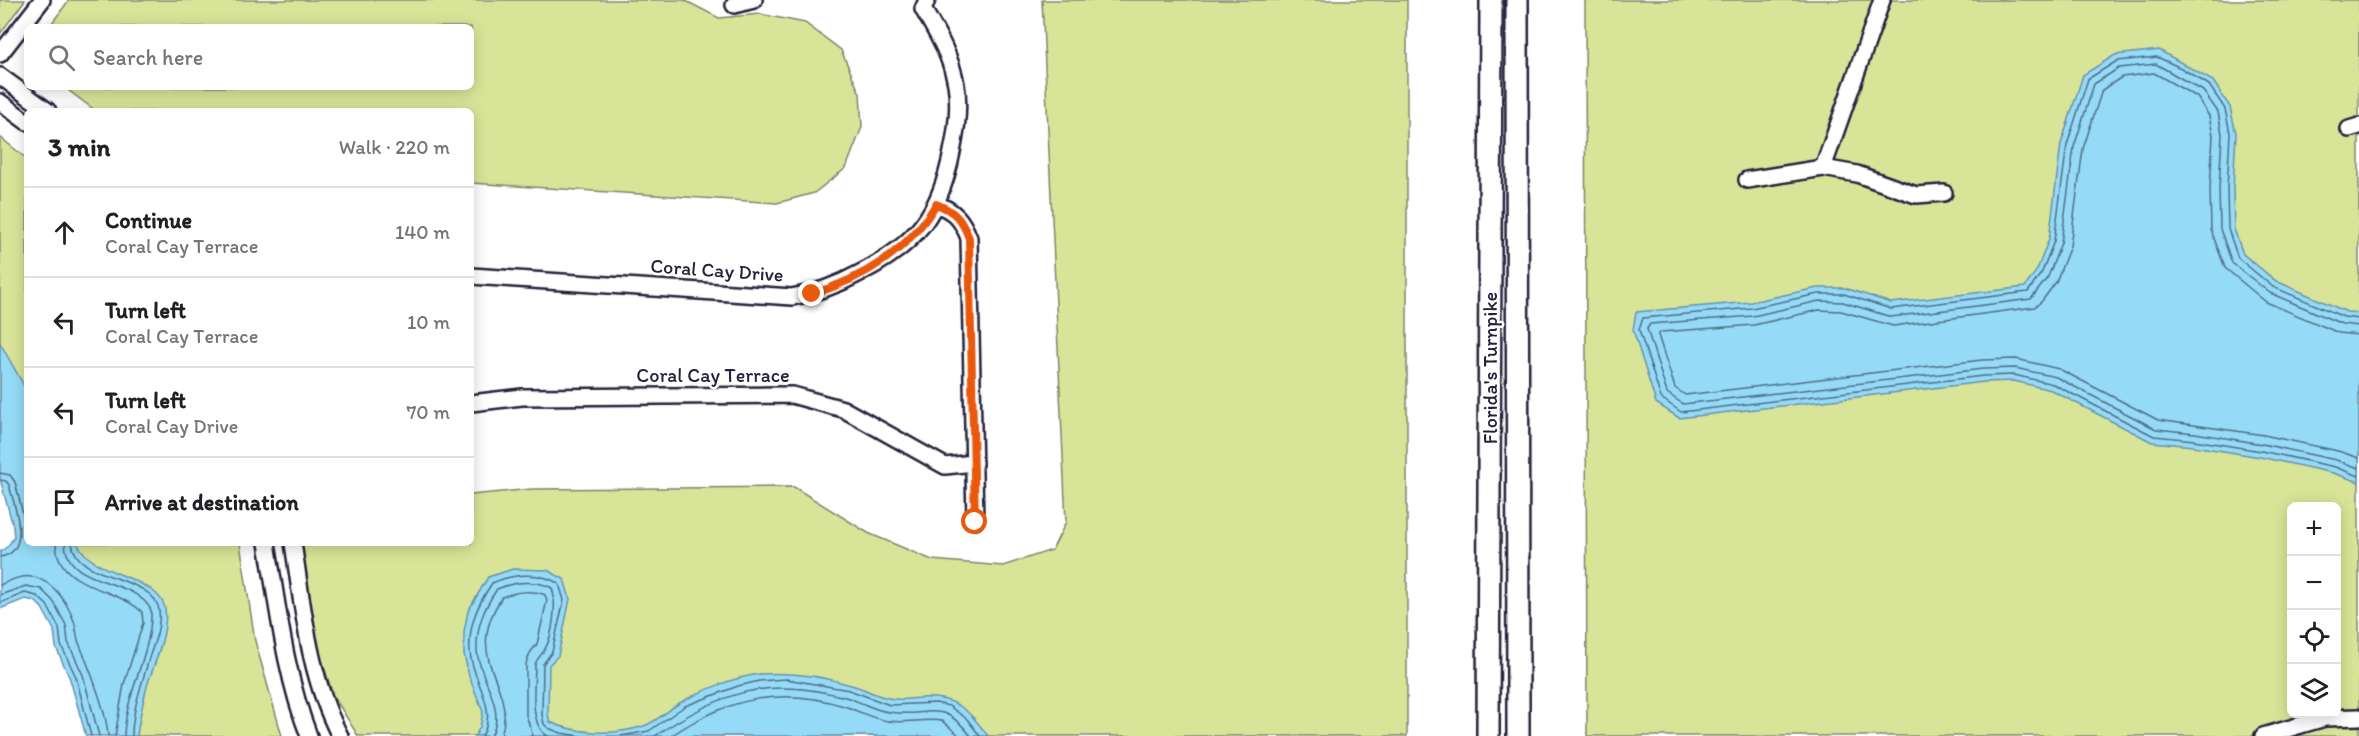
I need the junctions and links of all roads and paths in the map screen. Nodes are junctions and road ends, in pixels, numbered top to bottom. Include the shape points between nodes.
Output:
1 (42, 0) edge
2 (754, 0) edge
3 (1491, 0) edge
4 (1517, 0) edge
5 (1882, 0) edge
6 (923, 3) edge
7 (734, 5) dead end
8 (0, 54) edge
9 (0, 76) edge
10 (0, 102) edge
11 (44, 108) edge
12 (24, 120) edge
13 (1823, 168) junction
14 (1747, 180) dead end
15 (1944, 193) dead end
16 (936, 204) junction
17 (474, 276) edge
18 (474, 402) edge
19 (974, 463) junction
20 (975, 522) dead end
21 (268, 546) edge
22 (293, 546) edge
23 (2359, 717) edge
24 (309, 736) edge
25 (340, 736) edge
26 (1488, 736) edge
27 (1518, 736) edge
28 (2263, 736) edge

1 - 8 street
2 - 7 street
3 - 26 highway, Florida's Turnpike
4 - 27 highway, Florida's Turnpike
5 - 13 street
6 - 16 street, Coral Cay Drive via 951,63 958,107 949,168
9 - 11 street
10 - 12 street
13 - 14 street
13 - 15 street via 1857,174 1916,195
16 - 17 street, Coral Cay Drive via 915,234 888,259 812,294 779,297
16 - 19 street via 955,213 969,238
18 - 19 street, Coral Cay Terrace via 522,397 792,395 843,409 945,466
19 - 20 street
21 - 24 street via 287,662
22 - 25 street via 311,653
23 - 28 street via 2325,718

